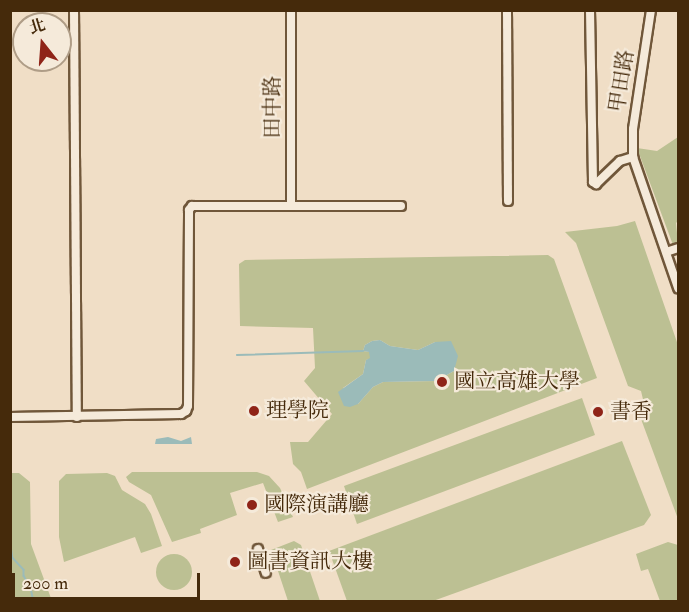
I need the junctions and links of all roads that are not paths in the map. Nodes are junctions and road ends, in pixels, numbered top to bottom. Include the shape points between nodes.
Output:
1 (74, 10) edge
2 (291, 10) edge
3 (507, 10) edge
4 (590, 10) edge
5 (651, 10) edge
6 (633, 158) junction
7 (508, 201) dead end
8 (291, 204) junction
9 (400, 206) dead end
10 (678, 248) edge
11 (666, 252) junction
12 (678, 288) edge
13 (10, 417) edge
14 (77, 417) junction
15 (258, 549) dead end
16 (266, 573) dead end

1 - 14 street
2 - 8 street, 田中路
3 - 7 street
4 - 6 street via 593,182 596,184 620,161
5 - 6 street, 甲田路 via 633,129
6 - 11 street, 甲田路
8 - 9 street
8 - 14 street via 196,204 189,210 186,411
10 - 11 street
11 - 12 street, 甲田路
13 - 14 street
15 - 16 street

